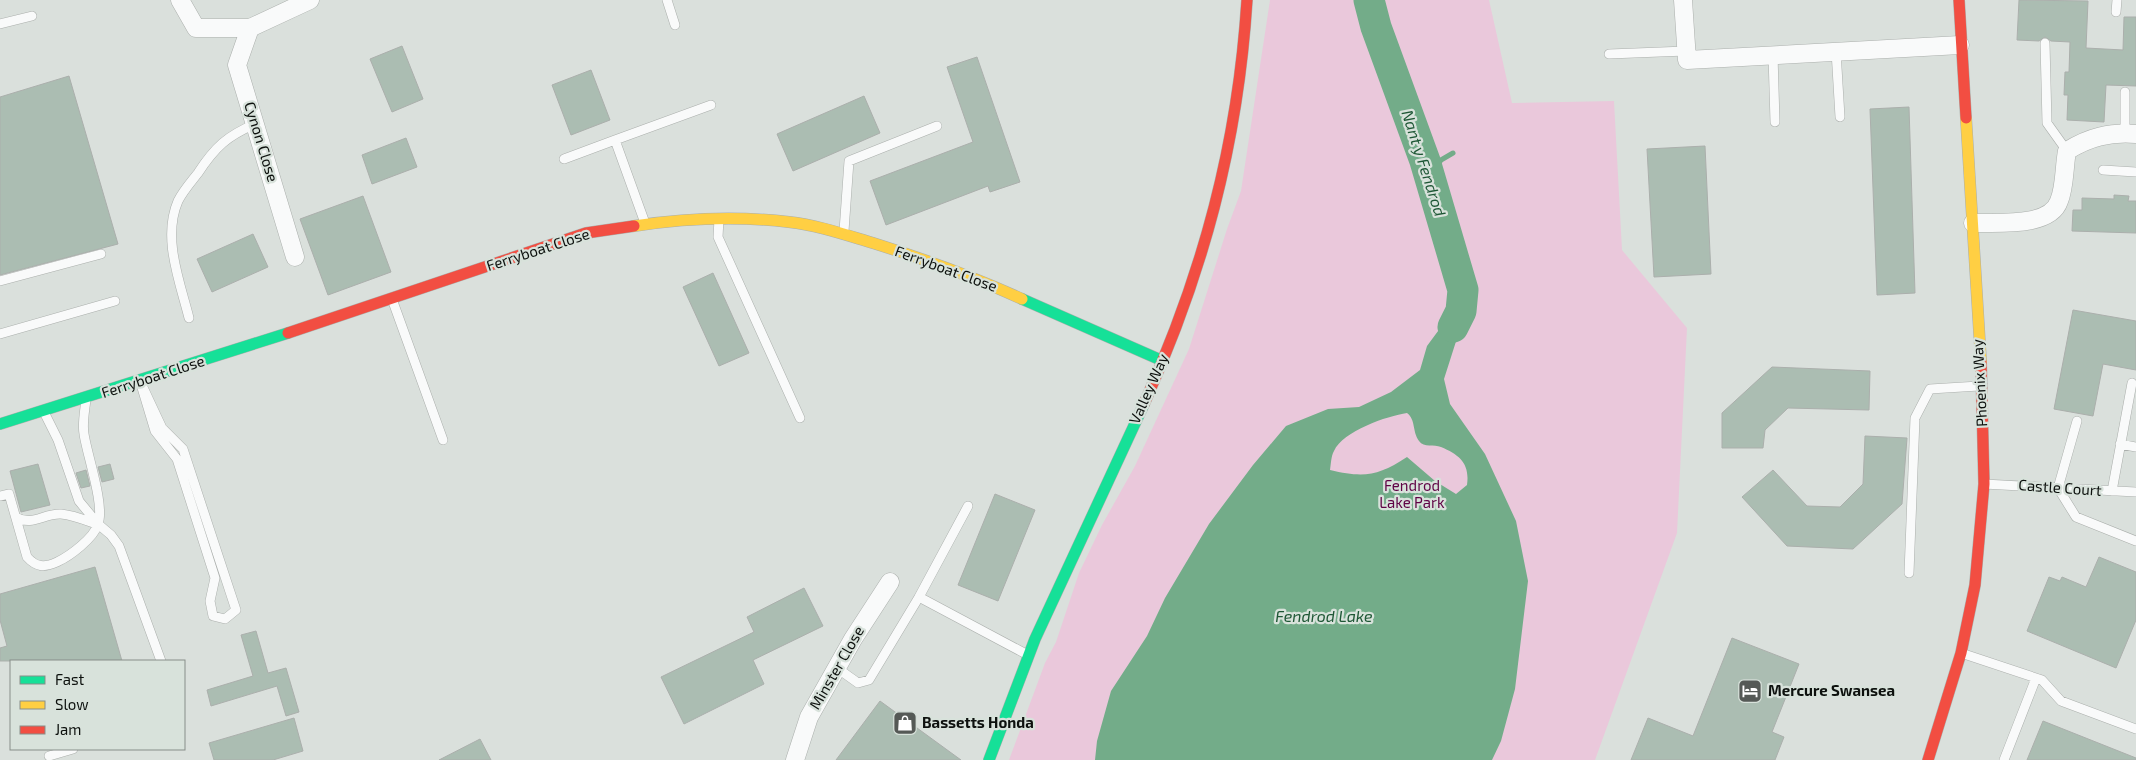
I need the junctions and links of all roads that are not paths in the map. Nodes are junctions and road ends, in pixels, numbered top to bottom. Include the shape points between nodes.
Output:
1 (180, 0) edge
2 (309, 0) edge
3 (666, 0) edge
4 (1246, 0) edge
5 (1683, 0) edge
6 (1959, 0) edge
7 (2117, 0) edge
8 (2116, 12) dead end
9 (32, 16) dead end
10 (0, 24) edge
11 (675, 26) dead end
12 (250, 28) junction
13 (2045, 43) dead end
14 (1960, 45) junction
15 (1686, 51) junction
16 (1836, 52) junction
17 (1608, 54) dead end
18 (1773, 55) junction
19 (2125, 92) dead end
20 (711, 105) dead end
21 (1840, 117) dead end
22 (1775, 122) dead end
23 (255, 124) junction
24 (937, 126) dead end
25 (2131, 134) edge
26 (615, 140) junction
27 (2067, 151) junction
28 (564, 159) dead end
29 (2103, 170) dead end
30 (2136, 172) edge
31 (719, 216) junction
32 (1973, 223) junction
33 (646, 224) junction
34 (844, 234) junction
35 (101, 254) dead end
36 (295, 257) dead end
37 (0, 281) edge
38 (392, 299) junction
39 (115, 302) dead end
40 (189, 318) dead end
41 (0, 334) edge
42 (1163, 361) junction
43 (140, 381) junction
44 (2132, 383) dead end
45 (1982, 386) junction
46 (86, 398) junction
47 (43, 411) junction
48 (800, 418) dead end
49 (2076, 421) dead end
50 (0, 424) edge
51 (443, 440) dead end
52 (2120, 444) junction
53 (2136, 447) edge
54 (1984, 484) junction
55 (2058, 488) junction
56 (2112, 492) junction
57 (2136, 492) edge
58 (0, 496) edge
59 (968, 506) dead end
60 (16, 517) junction
61 (98, 524) junction
62 (2136, 541) edge
63 (1909, 573) dead end
64 (890, 582) dead end
65 (919, 597) junction
66 (1961, 653) junction
67 (1028, 655) junction
68 (162, 660) edge
69 (837, 668) junction
70 (2036, 678) junction
71 (2136, 729) edge
72 (70, 750) edge
73 (49, 756) dead end
74 (795, 760) edge
75 (989, 760) edge
76 (1928, 760) edge
77 (2004, 760) edge

1 - 12 street via 196,28
2 - 12 street
3 - 11 lane
4 - 42 street, Valley Way via 1238,89 1226,164 1207,238
5 - 15 street
6 - 14 street, Phoenix Way
7 - 8 lane
9 - 10 lane
12 - 23 street, Cynon Close via 238,65
13 - 27 lane via 2047,123
14 - 16 street
14 - 32 street, Phoenix Way
15 - 17 lane
15 - 18 street via 1687,60
16 - 18 street
16 - 21 lane
18 - 22 lane
19 - 25 lane
20 - 26 lane
23 - 36 street, Cynon Close
23 - 40 lane via 218,144 179,200 172,221 172,239
24 - 34 lane via 849,161
25 - 27 street via 2113,133 2082,141
26 - 28 lane
26 - 33 lane
27 - 32 street via 2059,202 2044,218
29 - 30 lane
31 - 33 street, Ferryboat Close
31 - 34 street, Ferryboat Close via 790,222
31 - 48 lane via 718,237
32 - 45 street, Phoenix Way
33 - 38 street, Ferryboat Close via 586,233
34 - 42 street, Ferryboat Close via 978,279
35 - 37 lane
38 - 43 street, Ferryboat Close
38 - 51 lane
39 - 41 lane
42 - 67 street, Valley Way
43 - 43 lane via 162,428 183,449 236,610 225,619 213,616 210,601 215,578 176,459 155,431
43 - 46 street, Ferryboat Close
44 - 52 lane
45 - 54 street, Phoenix Way
45 - 63 lane via 1930,389 1915,418
46 - 47 street, Ferryboat Close
46 - 61 lane via 84,432 98,496
47 - 50 street, Ferryboat Close
47 - 61 lane via 58,440 79,501
49 - 55 lane
52 - 53 lane
52 - 56 lane
54 - 55 lane, Castle Court
54 - 66 street, Phoenix Way via 1976,583
55 - 56 lane, Castle Court
55 - 62 lane via 2076,517
56 - 57 lane, Castle Court
58 - 60 lane via 9,494
59 - 65 lane
60 - 61 lane via 22,521 34,521 59,514
60 - 61 lane via 27,556 33,564 42,567 70,555
61 - 68 lane via 119,546
64 - 69 street, Minster Close
65 - 67 lane
65 - 69 lane via 869,680 858,682
66 - 70 lane
66 - 76 street, Phoenix Way
67 - 75 street, Valley Way
69 - 74 street, Minster Close via 809,718
70 - 71 lane via 2042,680 2061,701
70 - 77 lane
72 - 73 lane

